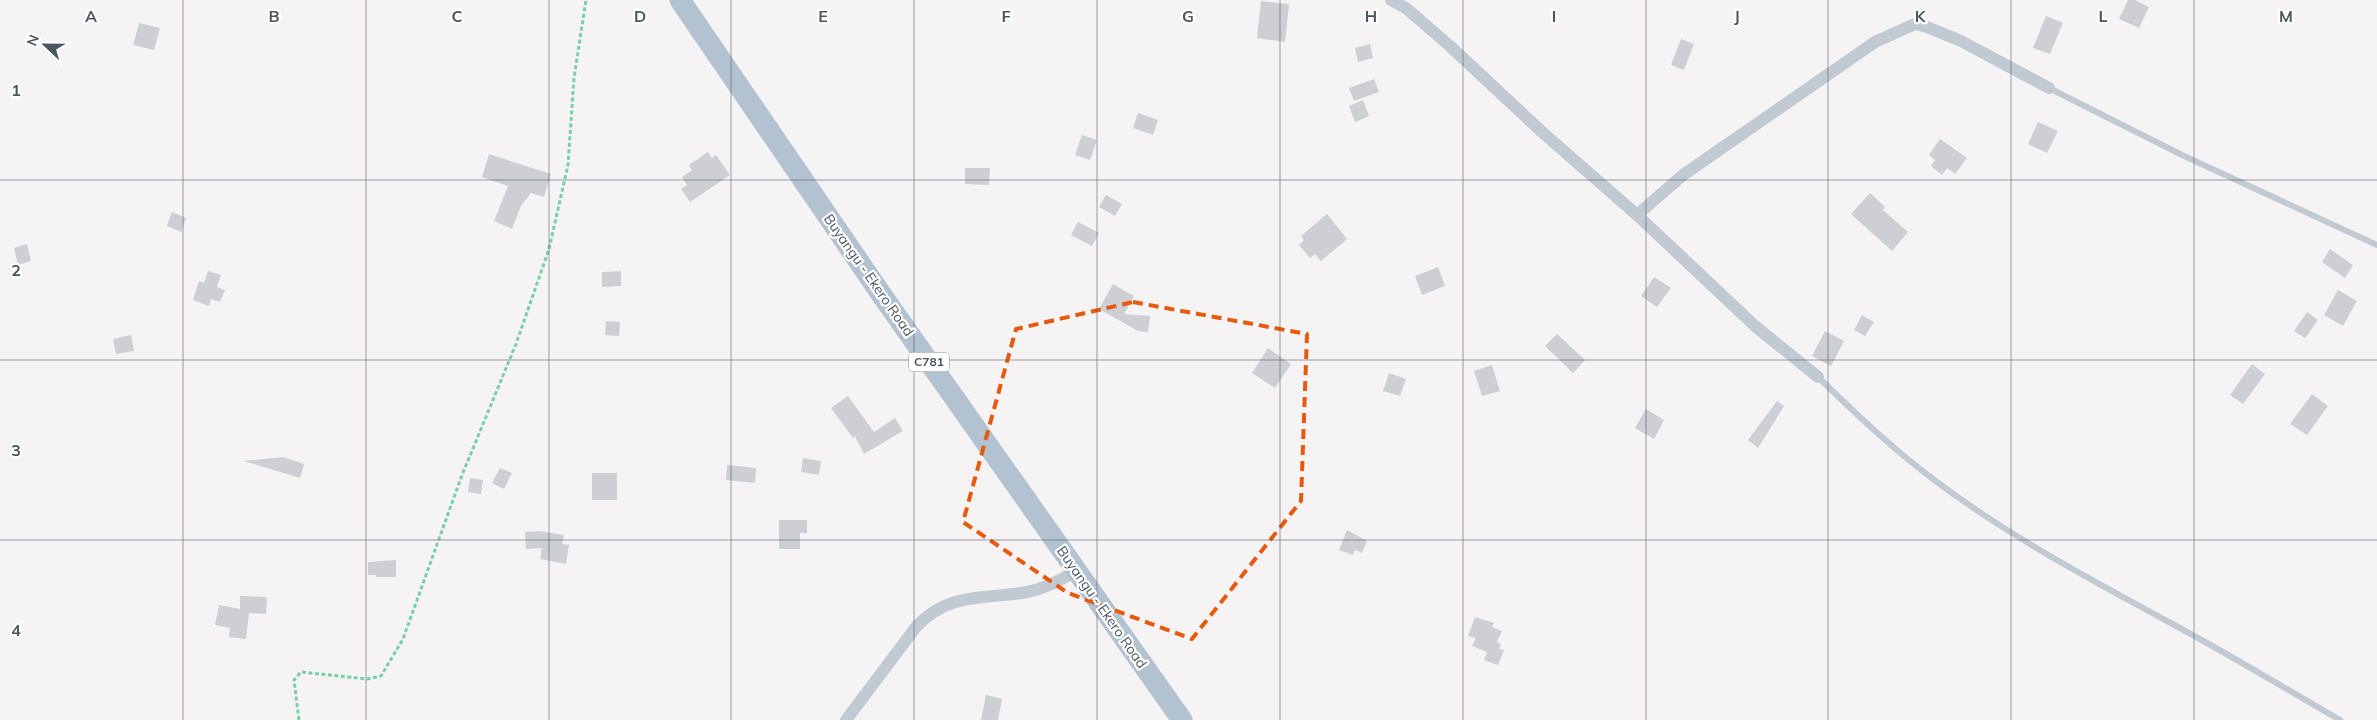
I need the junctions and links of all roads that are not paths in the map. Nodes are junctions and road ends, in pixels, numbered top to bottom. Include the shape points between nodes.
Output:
1 (680, 0) edge
2 (1392, 0) edge
3 (1407, 4) edge
4 (2049, 88) joint
5 (1637, 215) junction
6 (2377, 245) edge
7 (1818, 377) joint
8 (1077, 571) junction
9 (846, 720) edge
10 (1182, 720) edge
11 (2340, 720) edge

1 - 8 main road, Buyangu - Ekero Road / C781 via 881,294
2 - 3 street
3 - 5 street
4 - 5 street via 1960,41 1915,24 1875,42 1683,175
4 - 6 lane via 2182,155
5 - 7 street via 1755,326
7 - 11 lane via 1893,446 1964,501 2068,568
8 - 9 street via 1030,592 975,597 938,608 916,627
8 - 10 main road, Buyangu - Ekero Road / C781

